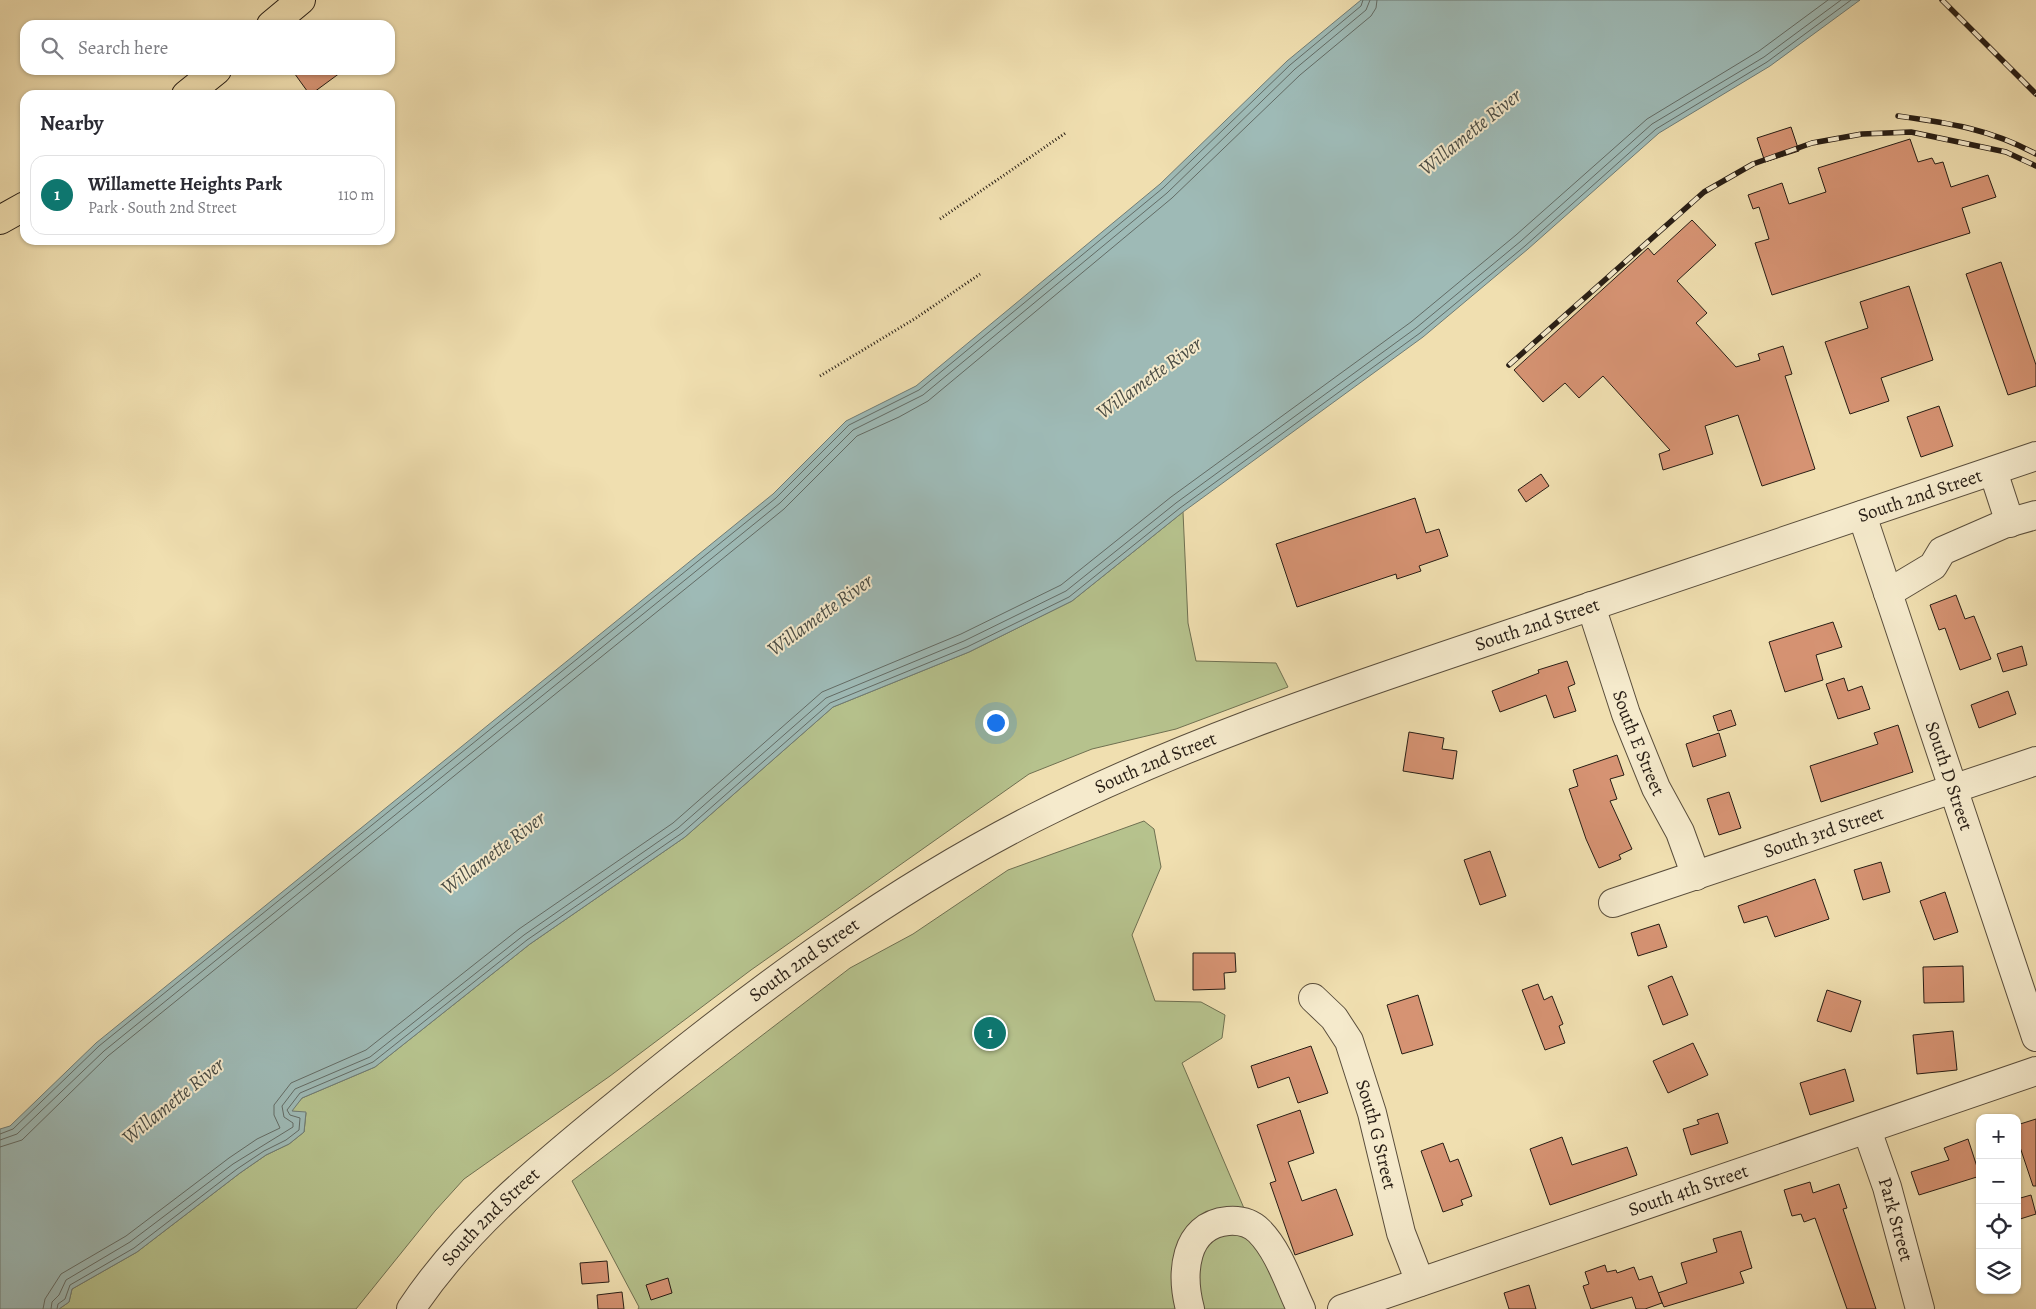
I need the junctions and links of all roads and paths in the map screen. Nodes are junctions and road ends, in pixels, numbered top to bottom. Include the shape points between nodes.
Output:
1 (301, 0) edge
2 (277, 20) edge
3 (211, 75) edge
4 (192, 90) edge
5 (1067, 132) dead end
6 (20, 209) edge
7 (940, 219) dead end
8 (0, 220) edge
9 (980, 274) dead end
10 (820, 376) dead end
11 (2036, 456) edge
12 (1993, 471) junction
13 (1862, 516) junction
14 (2036, 516) edge
15 (2010, 523) junction
16 (1888, 593) junction
17 (1591, 606) junction
18 (2036, 761) edge
19 (1953, 789) junction
20 (1696, 876) junction
21 (1613, 903) dead end
22 (1313, 998) dead end
23 (2036, 1037) edge
24 (2036, 1071) edge
25 (1867, 1130) junction
26 (1420, 1282) junction
27 (411, 1309) edge
28 (1190, 1309) edge
29 (1300, 1309) edge
30 (1342, 1309) edge
31 (1920, 1309) edge

1 - 2 main road
3 - 4 main road
5 - 7 path
6 - 8 main road
9 - 10 path via 916,318
11 - 12 street, South 2nd Street
12 - 13 street, South 2nd Street
12 - 15 street
13 - 16 street, South D Street
13 - 17 street, South 2nd Street
14 - 15 street
15 - 16 street via 1942,551 1933,566
16 - 19 street, South D Street
17 - 20 street, South E Street via 1626,714 1656,788 1680,832
17 - 27 street, South 2nd Street via 1357,685 1190,746 1082,794 952,864 815,950 724,1016 560,1151 488,1216 444,1264
18 - 19 street, South 3rd Street
19 - 20 street, South 3rd Street
19 - 23 street, South D Street
20 - 21 street, South 3rd Street
22 - 26 street, South G Street via 1334,1018 1352,1048 1372,1113 1401,1233
24 - 25 street, South 4th Street
25 - 26 street, South 4th Street
25 - 31 street, Park Street via 1887,1187
26 - 30 street, South 4th Street
28 - 29 street via 1184,1288 1188,1254 1198,1235 1216,1222 1241,1220 1258,1230 1272,1248

